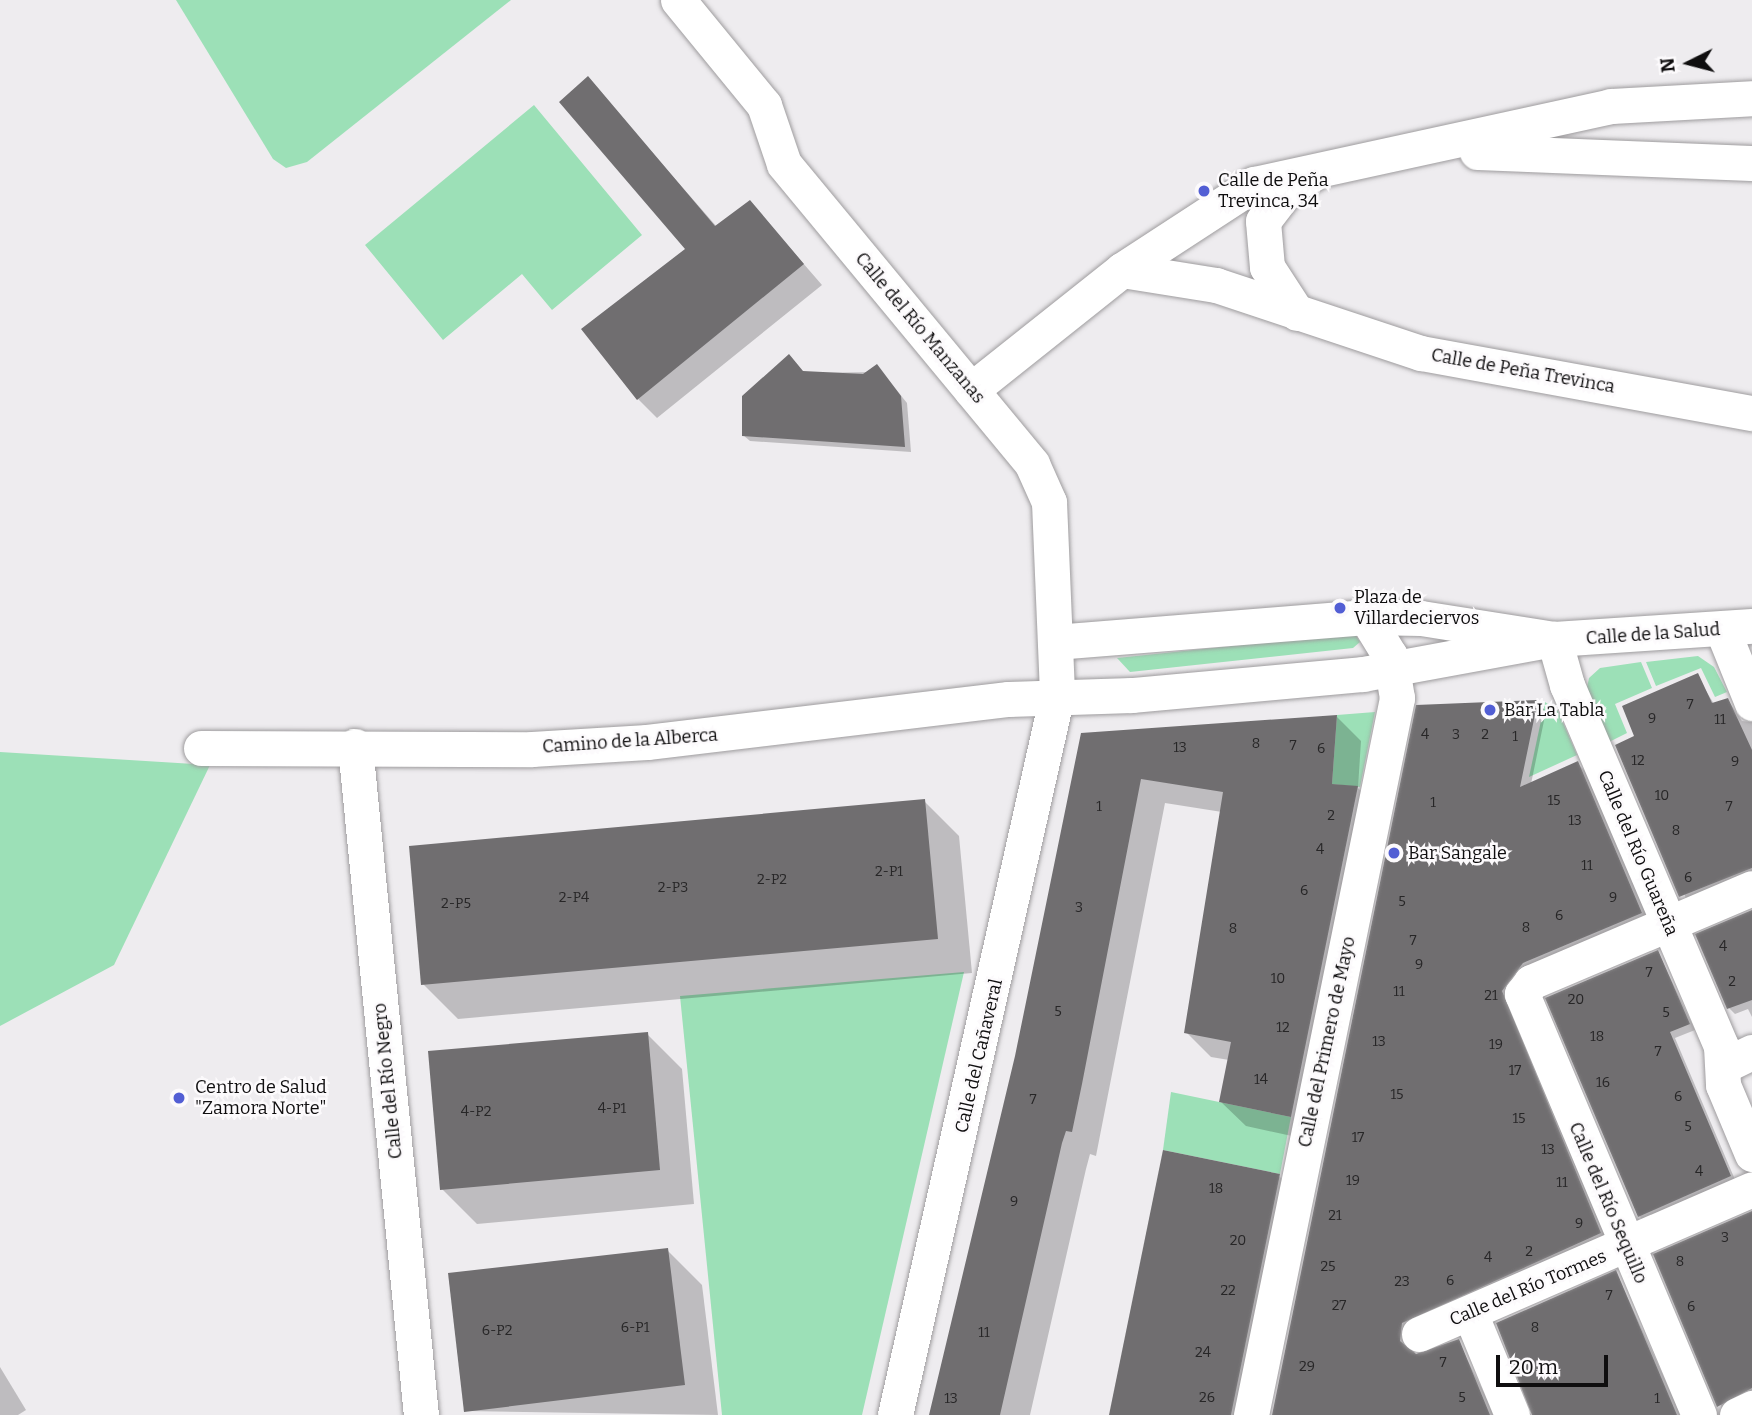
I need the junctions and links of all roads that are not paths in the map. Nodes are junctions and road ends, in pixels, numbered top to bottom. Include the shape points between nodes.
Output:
1 (678, 0) edge
2 (1752, 98) edge
3 (1399, 153) junction
4 (1752, 163) edge
5 (1326, 166) junction
6 (1122, 270) junction
7 (1297, 313) junction
8 (971, 390) junction
9 (1750, 413) edge
10 (1366, 617) junction
11 (1737, 627) edge
12 (1554, 639) junction
13 (1055, 642) junction
14 (1394, 668) junction
15 (1057, 695) junction
16 (1752, 703) edge
17 (355, 746) junction
18 (201, 748) dead end
19 (1752, 888) edge
20 (1668, 923) junction
21 (1737, 1059) edge
22 (1752, 1154) edge
23 (1752, 1189) edge
24 (1626, 1245) junction
25 (1470, 1312) junction
26 (1419, 1335) dead end
27 (1752, 1408) edge
28 (421, 1415) edge
29 (895, 1415) edge
30 (1251, 1415) edge
31 (1512, 1415) edge
32 (1699, 1415) edge
33 (1737, 1415) edge

1 - 8 street, Calle del Río Manzanas via 764,105 784,164
2 - 3 street via 1611,106
3 - 4 street
3 - 5 street
5 - 6 street via 1254,184
5 - 7 street via 1290,186 1263,221 1267,267
6 - 7 street, Calle de Peña Trevinca via 1216,285
6 - 8 street
7 - 9 street, Calle de Peña Trevinca via 1421,353
8 - 13 street, Calle del Río Manzanas via 1032,464 1047,492
10 - 12 street via 1421,618
10 - 13 street
10 - 14 street
11 - 12 street, Calle de la Salud
11 - 16 street
12 - 14 street
12 - 20 street, Calle del Río Guareña via 1567,685
13 - 15 street, Calle del Río Manzanas
14 - 15 street via 1132,695
14 - 30 street, Calle del Primero de Mayo via 1395,711
15 - 17 street, Camino de la Alberca via 635,743
15 - 29 street, Calle del Cañaveral
17 - 18 street, Camino de la Alberca
17 - 28 street, Calle del Río Negro
19 - 20 street
20 - 21 street, Calle del Río Guareña via 1721,1046
20 - 24 street, Calle del Río Sequillo via 1523,990 1522,1001
21 - 22 street, Calle del Río Guareña via 1723,1085
23 - 24 street, Calle del Río Tormes
24 - 25 street, Calle del Río Tormes
24 - 32 street, Calle del Río Sequillo
25 - 26 street, Calle del Río Tormes
25 - 31 street
27 - 33 street

